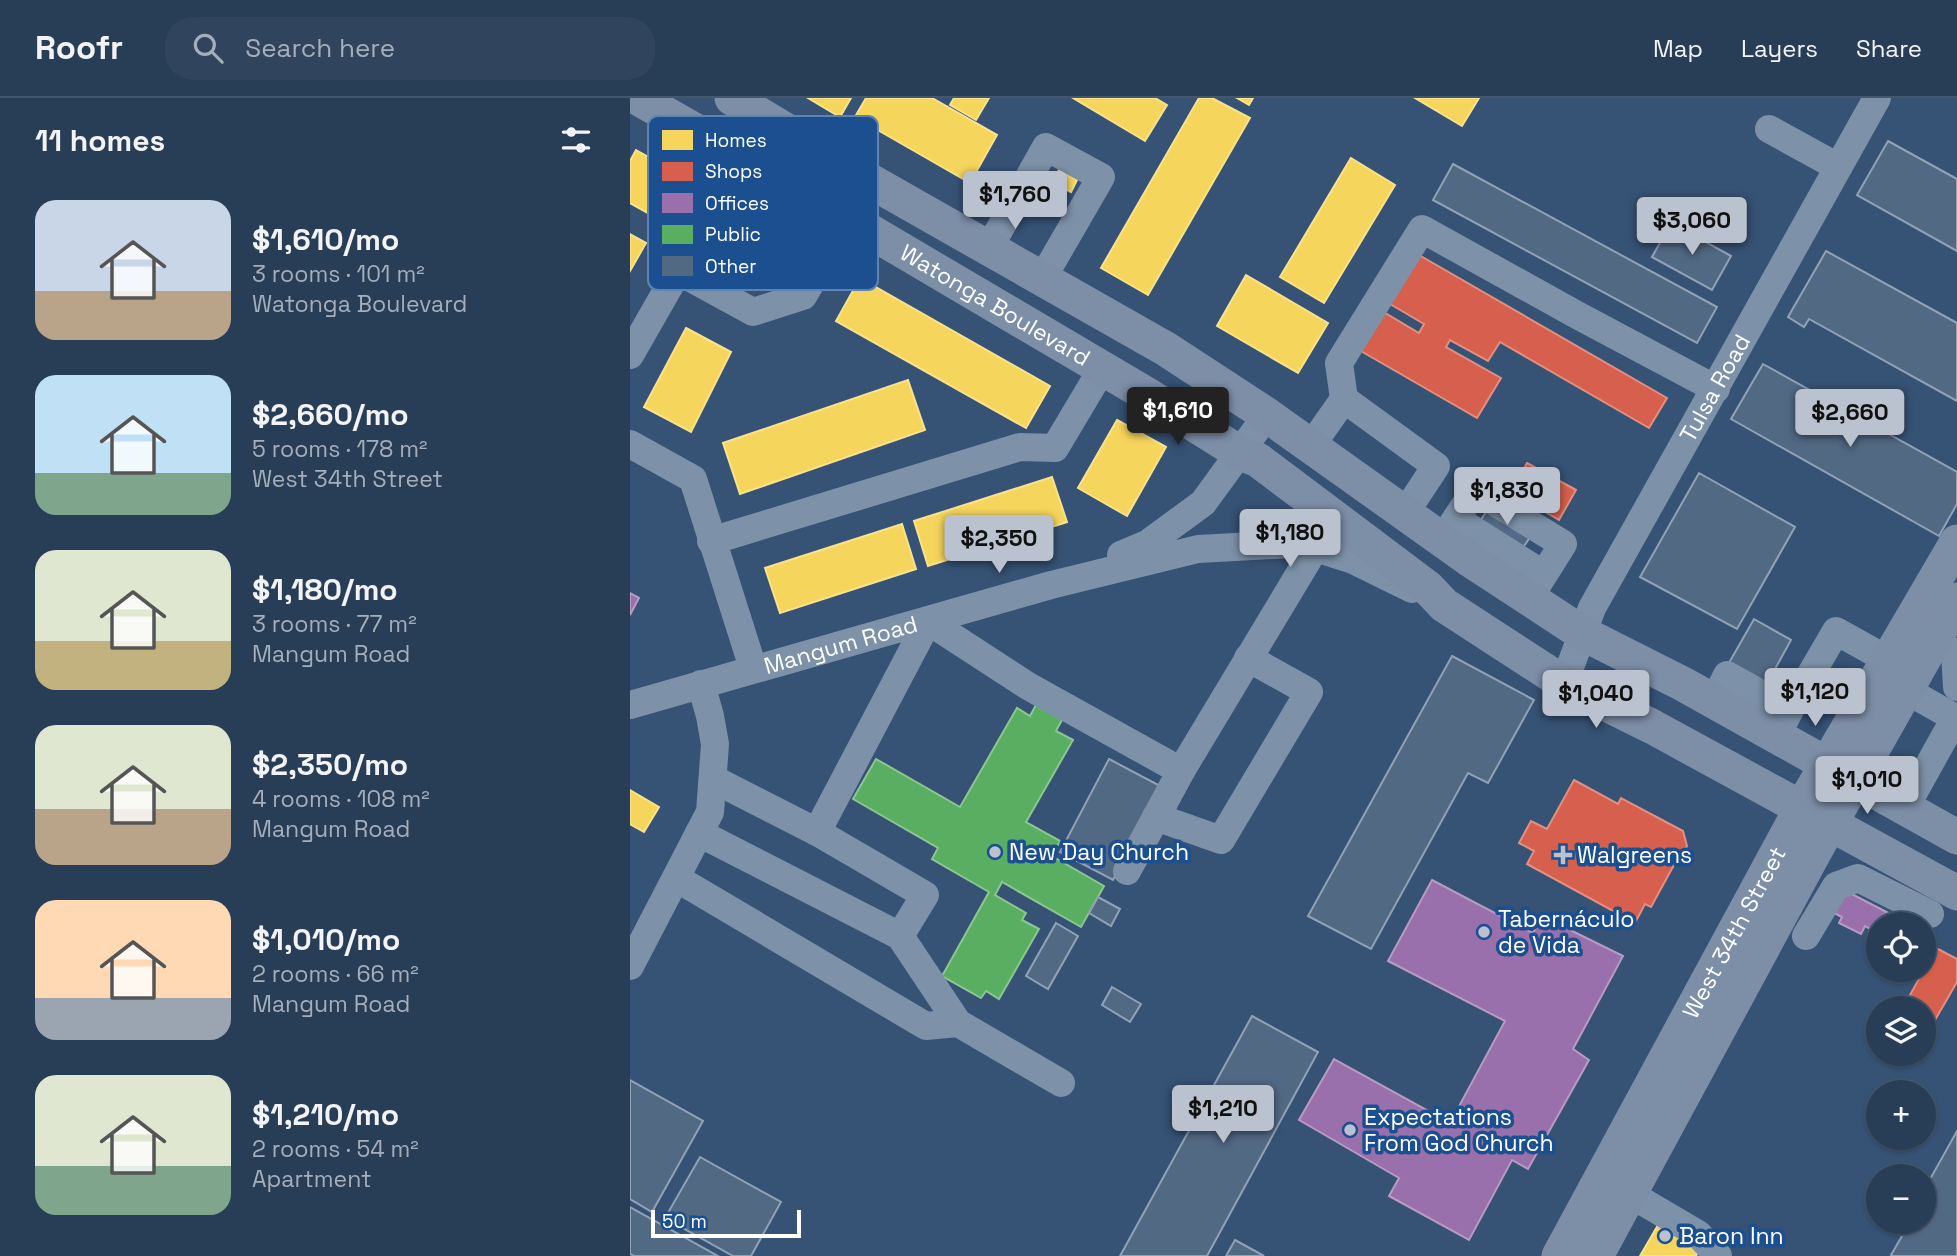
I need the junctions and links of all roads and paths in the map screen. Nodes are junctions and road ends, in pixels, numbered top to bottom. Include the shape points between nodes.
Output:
1 (638, 98) edge
2 (732, 98) edge
3 (1877, 98) edge
4 (669, 116) edge
5 (763, 116) edge
6 (1769, 129) dead end
7 (1838, 167) junction
8 (878, 183) edge
9 (878, 236) edge
10 (989, 248) junction
11 (1042, 279) junction
12 (667, 290) edge
13 (713, 290) edge
14 (807, 290) edge
15 (630, 355) edge
16 (1102, 369) junction
17 (1716, 388) junction
18 (1344, 399) junction
19 (1267, 415) junction
20 (630, 444) edge
21 (1311, 446) junction
22 (1240, 453) junction
23 (1405, 513) junction
24 (1449, 529) junction
25 (711, 541) junction
26 (1957, 542) edge
27 (1315, 548) junction
28 (1051, 585) junction
29 (1536, 586) junction
30 (1956, 603) edge
31 (1444, 605) junction
32 (928, 621) junction
33 (1582, 633) junction
34 (1949, 648) edge
35 (1248, 658) junction
36 (1888, 660) junction
37 (753, 668) junction
38 (1564, 683) junction
39 (701, 684) junction
40 (1957, 687) edge
41 (1906, 690) junction
42 (630, 705) edge
43 (1956, 718) edge
44 (1783, 723) junction
45 (1181, 771) junction
46 (1840, 773) junction
47 (713, 779) junction
48 (1905, 808) junction
49 (1816, 815) junction
50 (1156, 817) junction
51 (817, 832) junction
52 (699, 833) junction
53 (1957, 837) edge
54 (1127, 871) dead end
55 (676, 878) junction
56 (1957, 893) edge
57 (1926, 912) edge
58 (900, 936) junction
59 (1806, 936) dead end
60 (630, 966) edge
61 (958, 1023) junction
62 (1060, 1083) dead end
63 (1630, 1194) junction
64 (1559, 1256) edge
65 (1596, 1256) edge
66 (1718, 1256) edge

1 - 4 main road, Watonga Boulevard
2 - 5 main road, Watonga Boulevard
3 - 7 street, Tulsa Road
6 - 7 street
7 - 17 street, Tulsa Road
8 - 10 main road, Watonga Boulevard
9 - 16 main road, Watonga Boulevard
10 - 11 main road, Watonga Boulevard
10 - 11 street via 1046,147 1101,177
11 - 19 main road, Watonga Boulevard via 1166,349
12 - 15 street
13 - 14 street via 753,312 803,296
16 - 22 main road, Watonga Boulevard
16 - 25 street via 1055,448 1020,447
17 - 18 street via 1422,229 1339,363
17 - 33 street, Tulsa Road
18 - 21 street
18 - 23 street via 1436,466
19 - 21 main road
19 - 22 street, Mangum Road
20 - 25 street via 693,479
21 - 23 main road
22 - 28 street, Mangum Road via 1203,503 1147,544
22 - 31 main road, Mangum Road via 1258,460 1428,588
23 - 24 main road
24 - 29 main road
24 - 29 street via 1475,490 1508,530 1563,544
25 - 37 street
26 - 36 main road, West 34th Street
27 - 28 street, Mangum Road via 1292,544 1198,549
27 - 31 street, Mangum Road via 1353,560
27 - 35 street
28 - 32 street, Mangum Road
29 - 33 main road
30 - 34 main road, West 34th Street
31 - 38 main road, Mangum Road
32 - 37 street, Mangum Road
32 - 45 street via 1028,686
32 - 51 street
33 - 38 street, Tulsa Road
33 - 44 main road via 1714,701
34 - 40 street
34 - 41 main road, West 34th Street
35 - 45 street
35 - 50 street via 1309,692 1221,840
36 - 44 street via 1836,631
36 - 46 main road, West 34th Street
37 - 39 street, Mangum Road
38 - 49 main road, Mangum Road
39 - 42 street, Mangum Road
39 - 47 street via 715,744
41 - 43 street
41 - 46 main road, West 34th Street
43 - 48 street
44 - 46 main road
45 - 50 street
46 - 48 main road
46 - 49 main road, West 34th Street
47 - 51 street
47 - 52 street via 710,812
48 - 53 main road
49 - 56 main road, Mangum Road
49 - 63 main road, West 34th Street
49 - 64 main road, West 34th Street
50 - 54 street
51 - 58 street via 925,895
52 - 55 street
52 - 58 street
55 - 60 street
55 - 61 street via 926,1026
57 - 59 street via 1858,878 1836,886
58 - 61 street
61 - 62 street
63 - 65 main road, West 34th Street
63 - 66 street via 1698,1234

